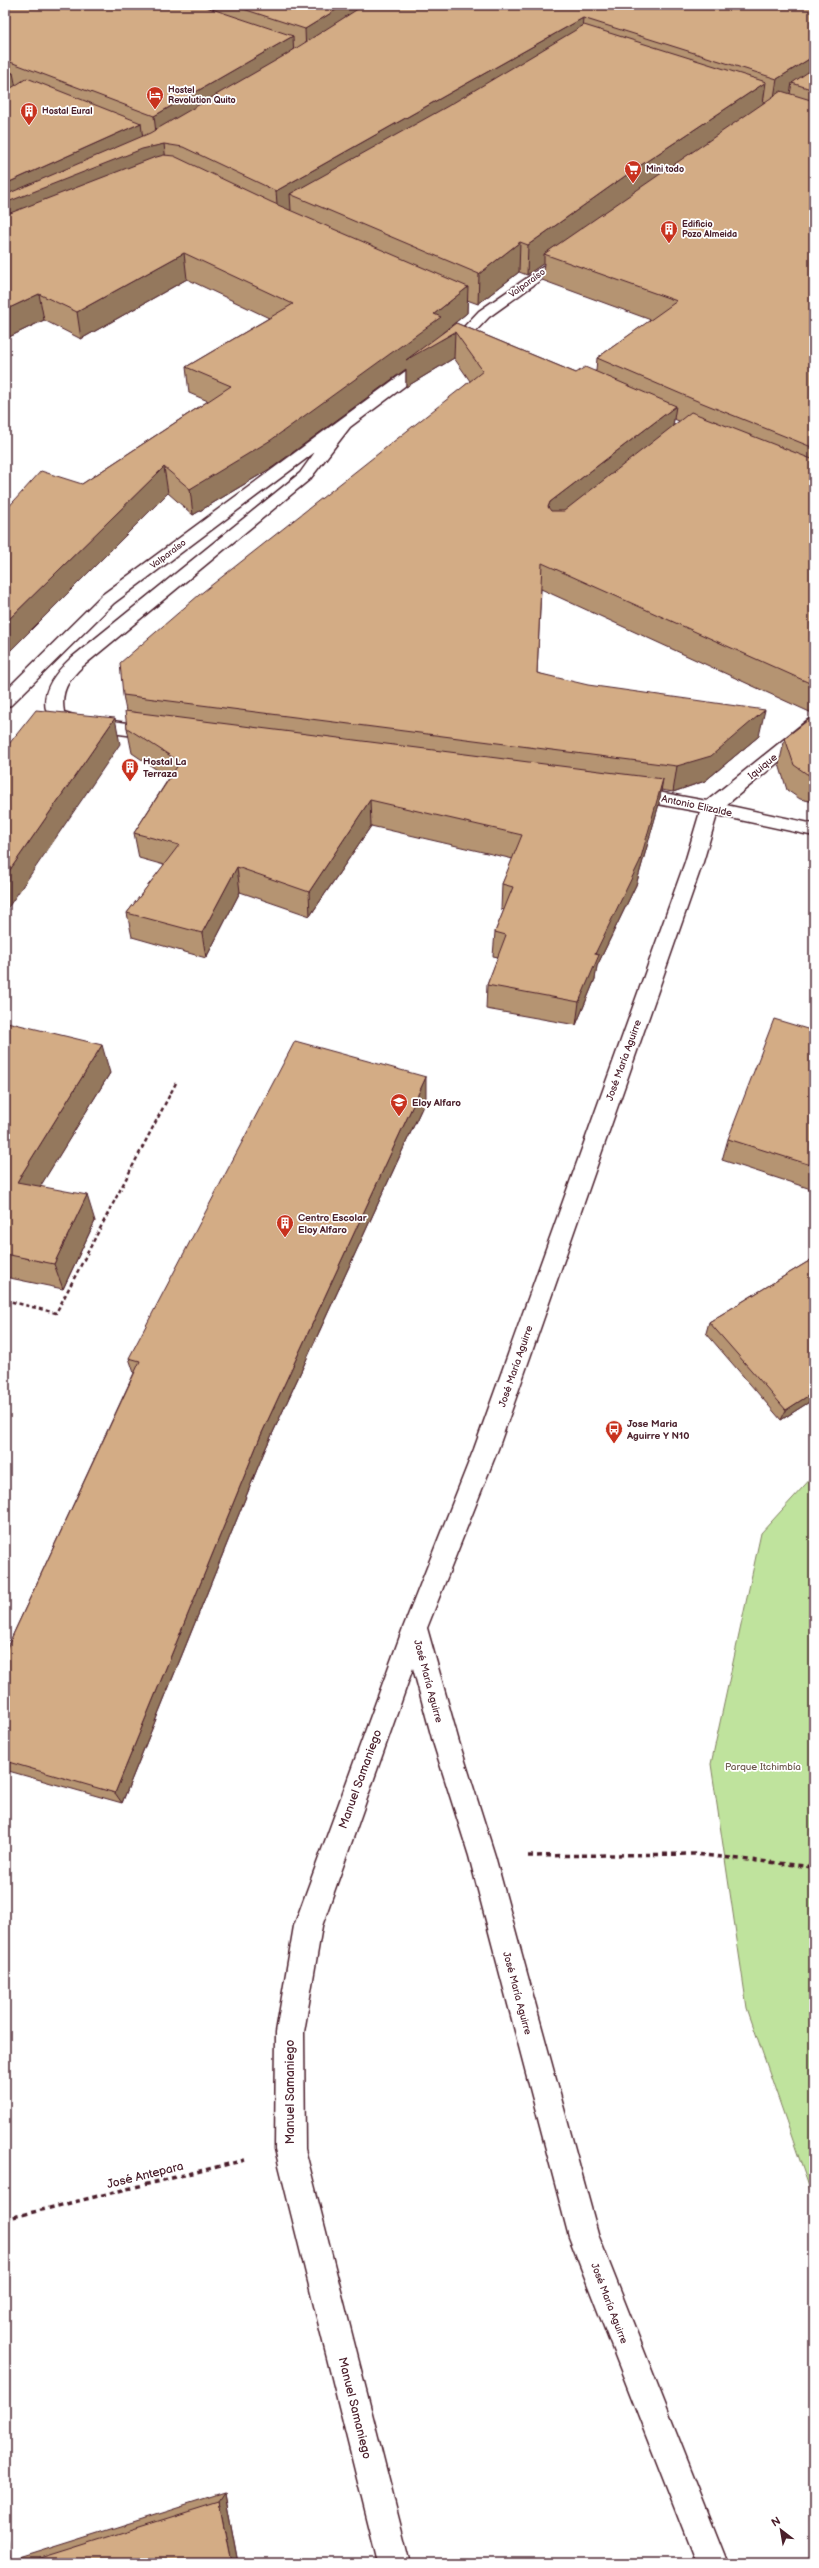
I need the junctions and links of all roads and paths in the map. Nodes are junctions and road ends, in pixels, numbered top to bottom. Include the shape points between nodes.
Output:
1 (580, 245) edge
2 (470, 308) dead end
3 (484, 314) junction
4 (465, 334) junction
5 (479, 340) edge
6 (346, 424) junction
7 (5, 701) edge
8 (814, 724) edge
9 (170, 734) edge
10 (614, 791) edge
11 (710, 808) junction
12 (814, 830) edge
13 (177, 1081) dead end
14 (5, 1300) edge
15 (415, 1628) junction
16 (482, 1856) junction
17 (814, 1867) edge
18 (290, 2149) junction
19 (5, 2219) edge
20 (394, 2563) edge
21 (712, 2563) edge

1 - 3 street, Valparaíso
2 - 3 street
3 - 4 street, Valparaíso
4 - 5 street
4 - 6 street, Valparaíso
6 - 7 street, Valparaíso via 231,506 108,599
6 - 9 street, Valparaíso via 305,476 60,678 52,701 56,715 76,722
8 - 11 street, Iquique
10 - 11 street, Antonio Elizalde via 661,797
11 - 12 street, Antonio Elizalde
11 - 15 street, José María Aguirre via 694,862 488,1442
13 - 14 path via 56,1313
15 - 16 street, José María Aguirre via 446,1742
15 - 18 street, Manuel Samaniego via 308,1926 290,2032
16 - 17 path via 694,1854
16 - 21 street, José María Aguirre via 584,2237
18 - 19 path, José Antepara
18 - 20 street, Manuel Samaniego

